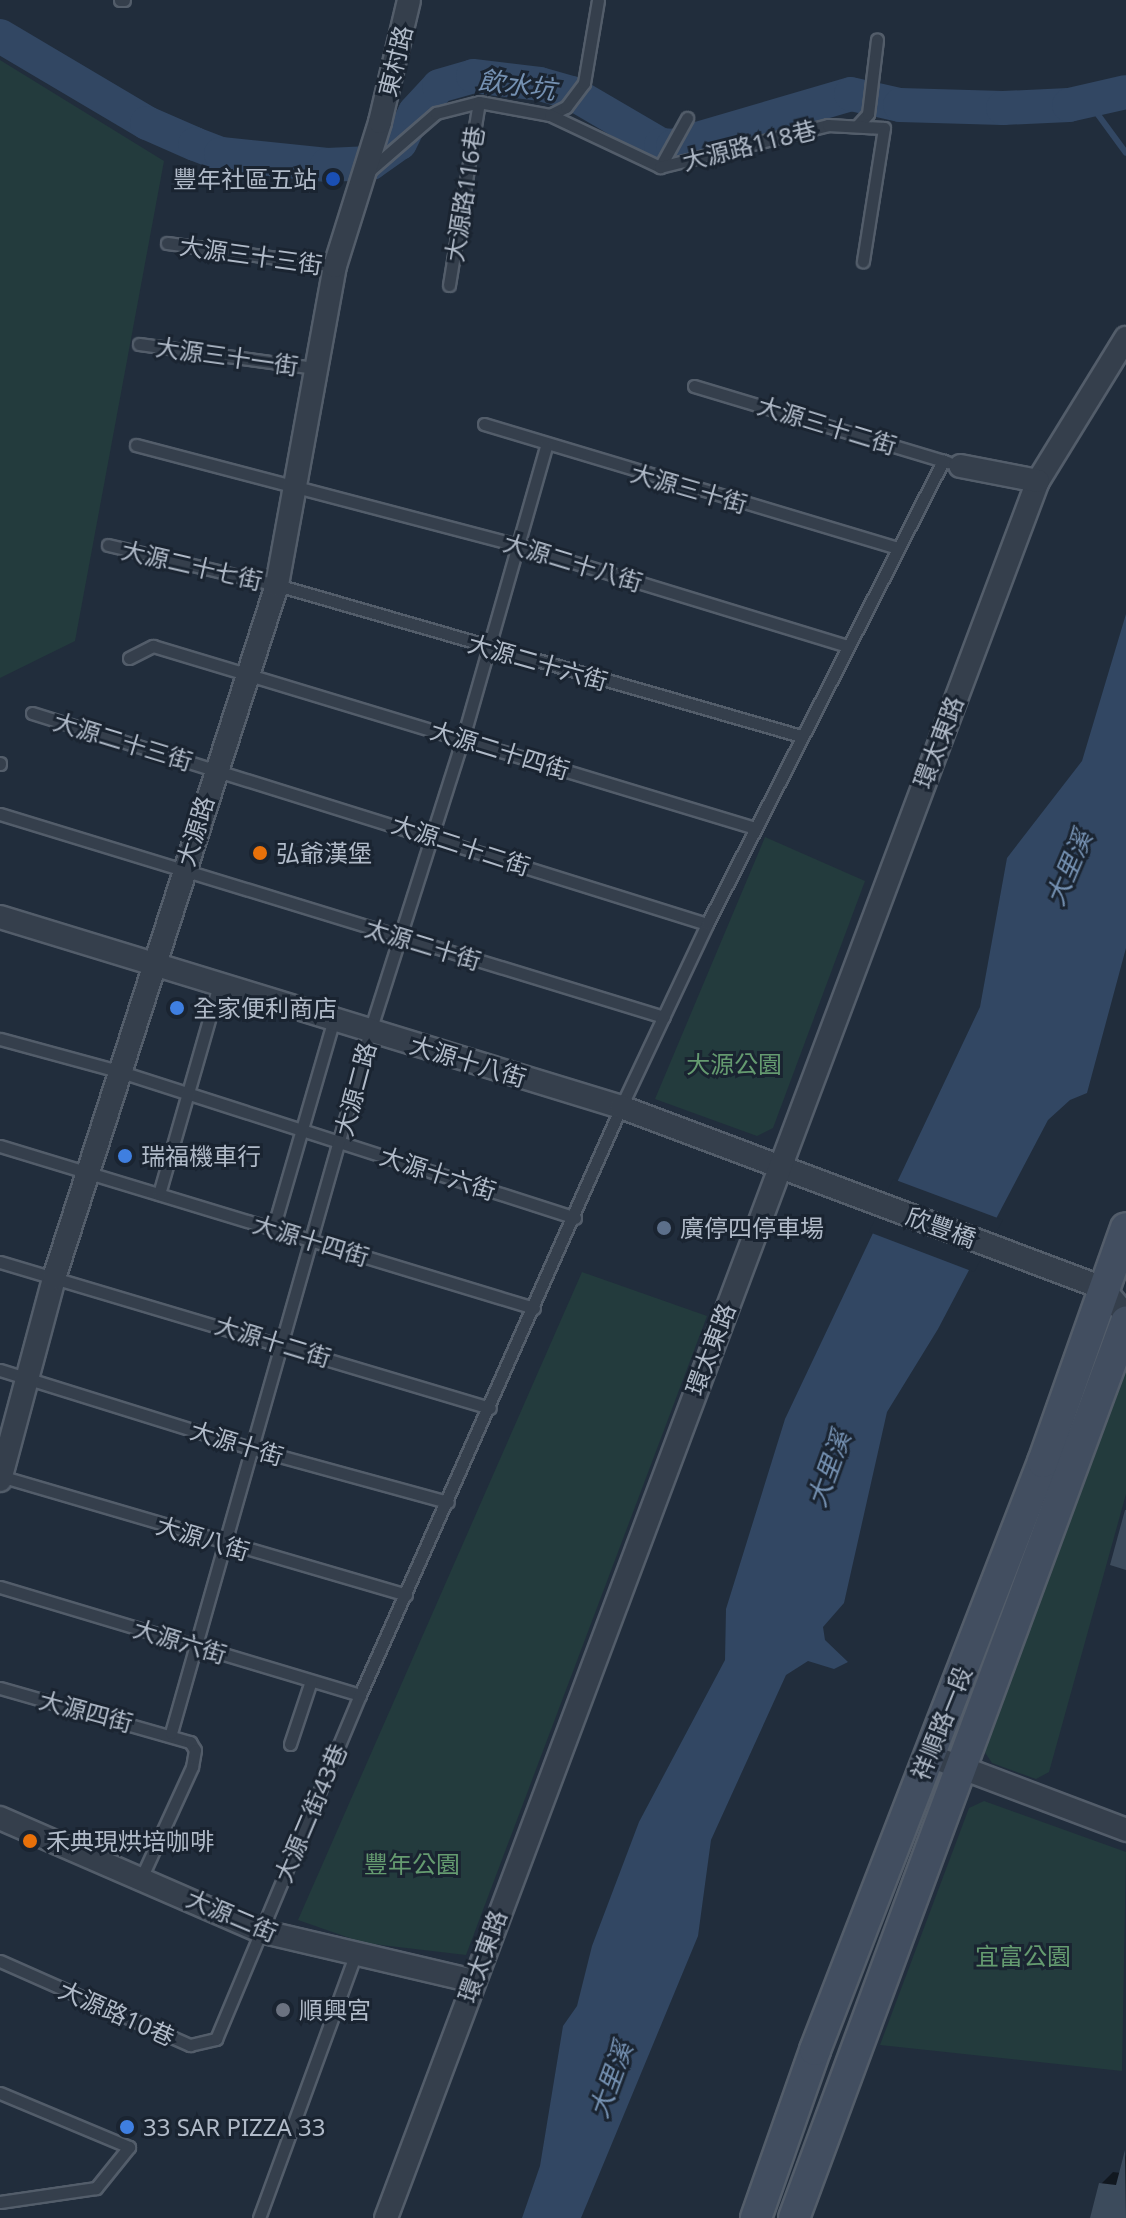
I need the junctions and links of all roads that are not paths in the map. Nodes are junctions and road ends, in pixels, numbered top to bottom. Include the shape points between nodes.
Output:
1 (409, 0) edge
2 (598, 0) edge
3 (877, 40) dead end
4 (479, 102) junction
5 (550, 115) junction
6 (687, 118) dead end
7 (858, 125) junction
8 (660, 167) junction
9 (364, 176) junction
10 (167, 243) dead end
11 (863, 261) dead end
12 (335, 266) junction
13 (449, 285) dead end
14 (1126, 338) edge
15 (139, 344) dead end
16 (315, 368) junction
17 (694, 386) dead end
18 (484, 424) dead end
19 (136, 445) dead end
20 (546, 447) junction
21 (952, 463) junction
22 (1038, 481) junction
23 (297, 485) junction
24 (108, 545) dead end
25 (517, 545) junction
26 (897, 548) junction
27 (277, 585) junction
28 (847, 646) junction
29 (489, 648) junction
30 (129, 658) dead end
31 (244, 677) junction
32 (32, 713) dead end
33 (801, 736) junction
34 (463, 738) junction
35 (214, 769) junction
36 (0, 814) edge
37 (755, 828) junction
38 (431, 834) junction
39 (184, 869) junction
40 (0, 917) edge
41 (707, 924) junction
42 (400, 938) junction
43 (153, 965) junction
44 (219, 985) junction
45 (664, 1017) junction
46 (333, 1022) junction
47 (370, 1031) junction
48 (0, 1039) edge
49 (118, 1071) junction
50 (188, 1095) junction
51 (621, 1107) junction
52 (302, 1132) junction
53 (341, 1142) junction
54 (0, 1146) edge
55 (778, 1167) junction
56 (87, 1172) junction
57 (159, 1194) junction
58 (575, 1218) junction
59 (1126, 1228) edge
60 (273, 1229) junction
61 (311, 1240) junction
62 (0, 1262) edge
63 (54, 1278) junction
64 (1103, 1288) junction
65 (534, 1308) junction
66 (1126, 1315) edge
67 (1126, 1322) edge
68 (280, 1343) junction
69 (0, 1370) edge
70 (28, 1378) junction
71 (490, 1408) junction
72 (250, 1448) junction
73 (0, 1478) edge
74 (448, 1502) junction
75 (224, 1545) junction
76 (0, 1587) edge
77 (406, 1595) junction
78 (196, 1646) junction
79 (311, 1681) junction
80 (0, 1688) edge
81 (360, 1695) junction
82 (171, 1733) junction
83 (290, 1744) dead end
84 (928, 1755) junction
85 (960, 1767) junction
86 (0, 1818) edge
87 (1126, 1830) edge
88 (142, 1876) junction
89 (260, 1931) junction
90 (355, 1956) junction
91 (0, 1961) edge
92 (473, 1981) junction
93 (0, 2093) edge
94 (0, 2202) edge
95 (259, 2218) edge
96 (386, 2218) edge
97 (756, 2218) edge
98 (794, 2218) edge

1 - 9 street, 東村路
2 - 5 lane via 584,83 566,107
3 - 7 lane via 868,114
4 - 5 lane, 大源路118巷
4 - 9 lane, 大源路118巷 via 436,113
4 - 13 lane, 大源路116巷
5 - 8 lane, 大源路118巷
6 - 8 lane
7 - 8 lane, 大源路118巷 via 828,125 763,138
7 - 11 lane, 大源路118巷 via 884,128
9 - 12 street, 大源路
10 - 12 lane, 大源三十三街
12 - 16 street, 大源路
14 - 22 street, 環太東路
15 - 16 lane, 大源三十一街
16 - 23 street, 大源路
17 - 21 lane, 大源三十二街
18 - 20 lane, 大源三十街
19 - 23 lane, 大源二十八街
20 - 25 lane, 大源二路
20 - 26 lane, 大源三十街
21 - 22 street
21 - 26 lane, 大源二街43巷
22 - 55 street, 環太東路
23 - 25 lane, 大源二十八街
23 - 27 street, 大源路
24 - 27 lane, 大源二十七街
25 - 28 lane, 大源二十八街
25 - 29 lane, 大源二路
26 - 28 lane, 大源二街43巷
27 - 29 lane, 大源二十六街
27 - 31 street, 大源路
28 - 33 lane, 大源二街43巷
29 - 33 lane, 大源二十六街
29 - 34 lane, 大源二路
30 - 31 lane, 大源二十四街 via 153,646
31 - 34 lane, 大源二十四街
31 - 35 street, 大源路
32 - 35 lane, 大源二十三街
33 - 37 lane, 大源二街43巷
34 - 37 lane, 大源二十四街
34 - 38 lane, 大源二路
35 - 38 lane, 大源二十二街
35 - 39 street, 大源路
36 - 39 lane, 太源二十街
37 - 41 lane, 大源二街43巷
38 - 41 lane, 大源二十二街
38 - 42 lane, 大源二路
39 - 42 lane, 太源二十街
39 - 43 street, 大源路
40 - 43 street, 大源十八街
41 - 45 lane, 大源二街43巷
42 - 45 lane, 太源二十街
42 - 47 lane, 大源二路
43 - 44 street, 大源十八街
43 - 49 street, 大源路
44 - 46 street, 大源十八街
44 - 50 lane
45 - 51 lane, 大源二街43巷
46 - 47 street, 大源十八街
46 - 52 lane
47 - 51 street, 大源十八街
47 - 53 lane, 大源二路
48 - 49 lane, 大源十六街
49 - 50 lane, 大源十六街
49 - 56 street, 大源路
50 - 52 lane, 大源十六街
50 - 57 lane
51 - 55 street, 大源十八街
51 - 58 lane, 大源二街43巷
52 - 53 lane, 大源十六街
52 - 60 lane
53 - 58 lane, 大源十六街
53 - 61 lane, 大源二路
54 - 56 lane, 大源十四街
55 - 64 street, 欣豐橋
55 - 92 street, 環太東路
56 - 57 lane, 大源十四街
56 - 63 street, 大源路
57 - 60 lane, 大源十四街
58 - 65 lane, 大源二街43巷
59 - 64 street, 祥順路一段
60 - 61 lane, 大源十四街
61 - 65 lane, 大源十四街
61 - 68 lane, 大源二路
62 - 63 lane, 大源十二街
63 - 68 lane, 大源十二街
63 - 70 street, 大源路
64 - 66 street
64 - 84 street, 祥順路一段 via 1043,1462
65 - 71 lane, 大源二街43巷
67 - 85 street, 祥順路一段
68 - 71 lane, 大源十二街
68 - 72 lane, 大源二路
69 - 70 lane, 大源十街
70 - 72 lane, 大源十街
70 - 73 street, 大源路
71 - 74 lane, 大源二街43巷
72 - 74 lane, 大源十街
72 - 75 lane, 大源二路
73 - 75 lane, 大源八街
74 - 77 lane, 大源二街43巷
75 - 77 lane, 大源八街
75 - 78 lane, 大源二路
76 - 78 lane, 大源六街
77 - 81 lane, 大源二街43巷
78 - 79 lane, 大源六街
78 - 82 lane, 大源二路
79 - 81 lane, 大源六街
79 - 83 lane
80 - 82 lane, 大源四街
81 - 89 lane, 大源二街43巷
82 - 88 lane via 195,1750
84 - 85 street
84 - 97 street, 祥順路一段
85 - 87 street
85 - 98 street, 祥順路一段
86 - 88 street, 大源二街
88 - 89 street, 大源二街
89 - 90 street, 大源二街
89 - 91 lane, 大源路10巷 via 216,2039 190,2045
90 - 92 street, 大源二街
90 - 95 lane
92 - 96 street, 環太東路
93 - 94 lane via 129,2147 96,2188

